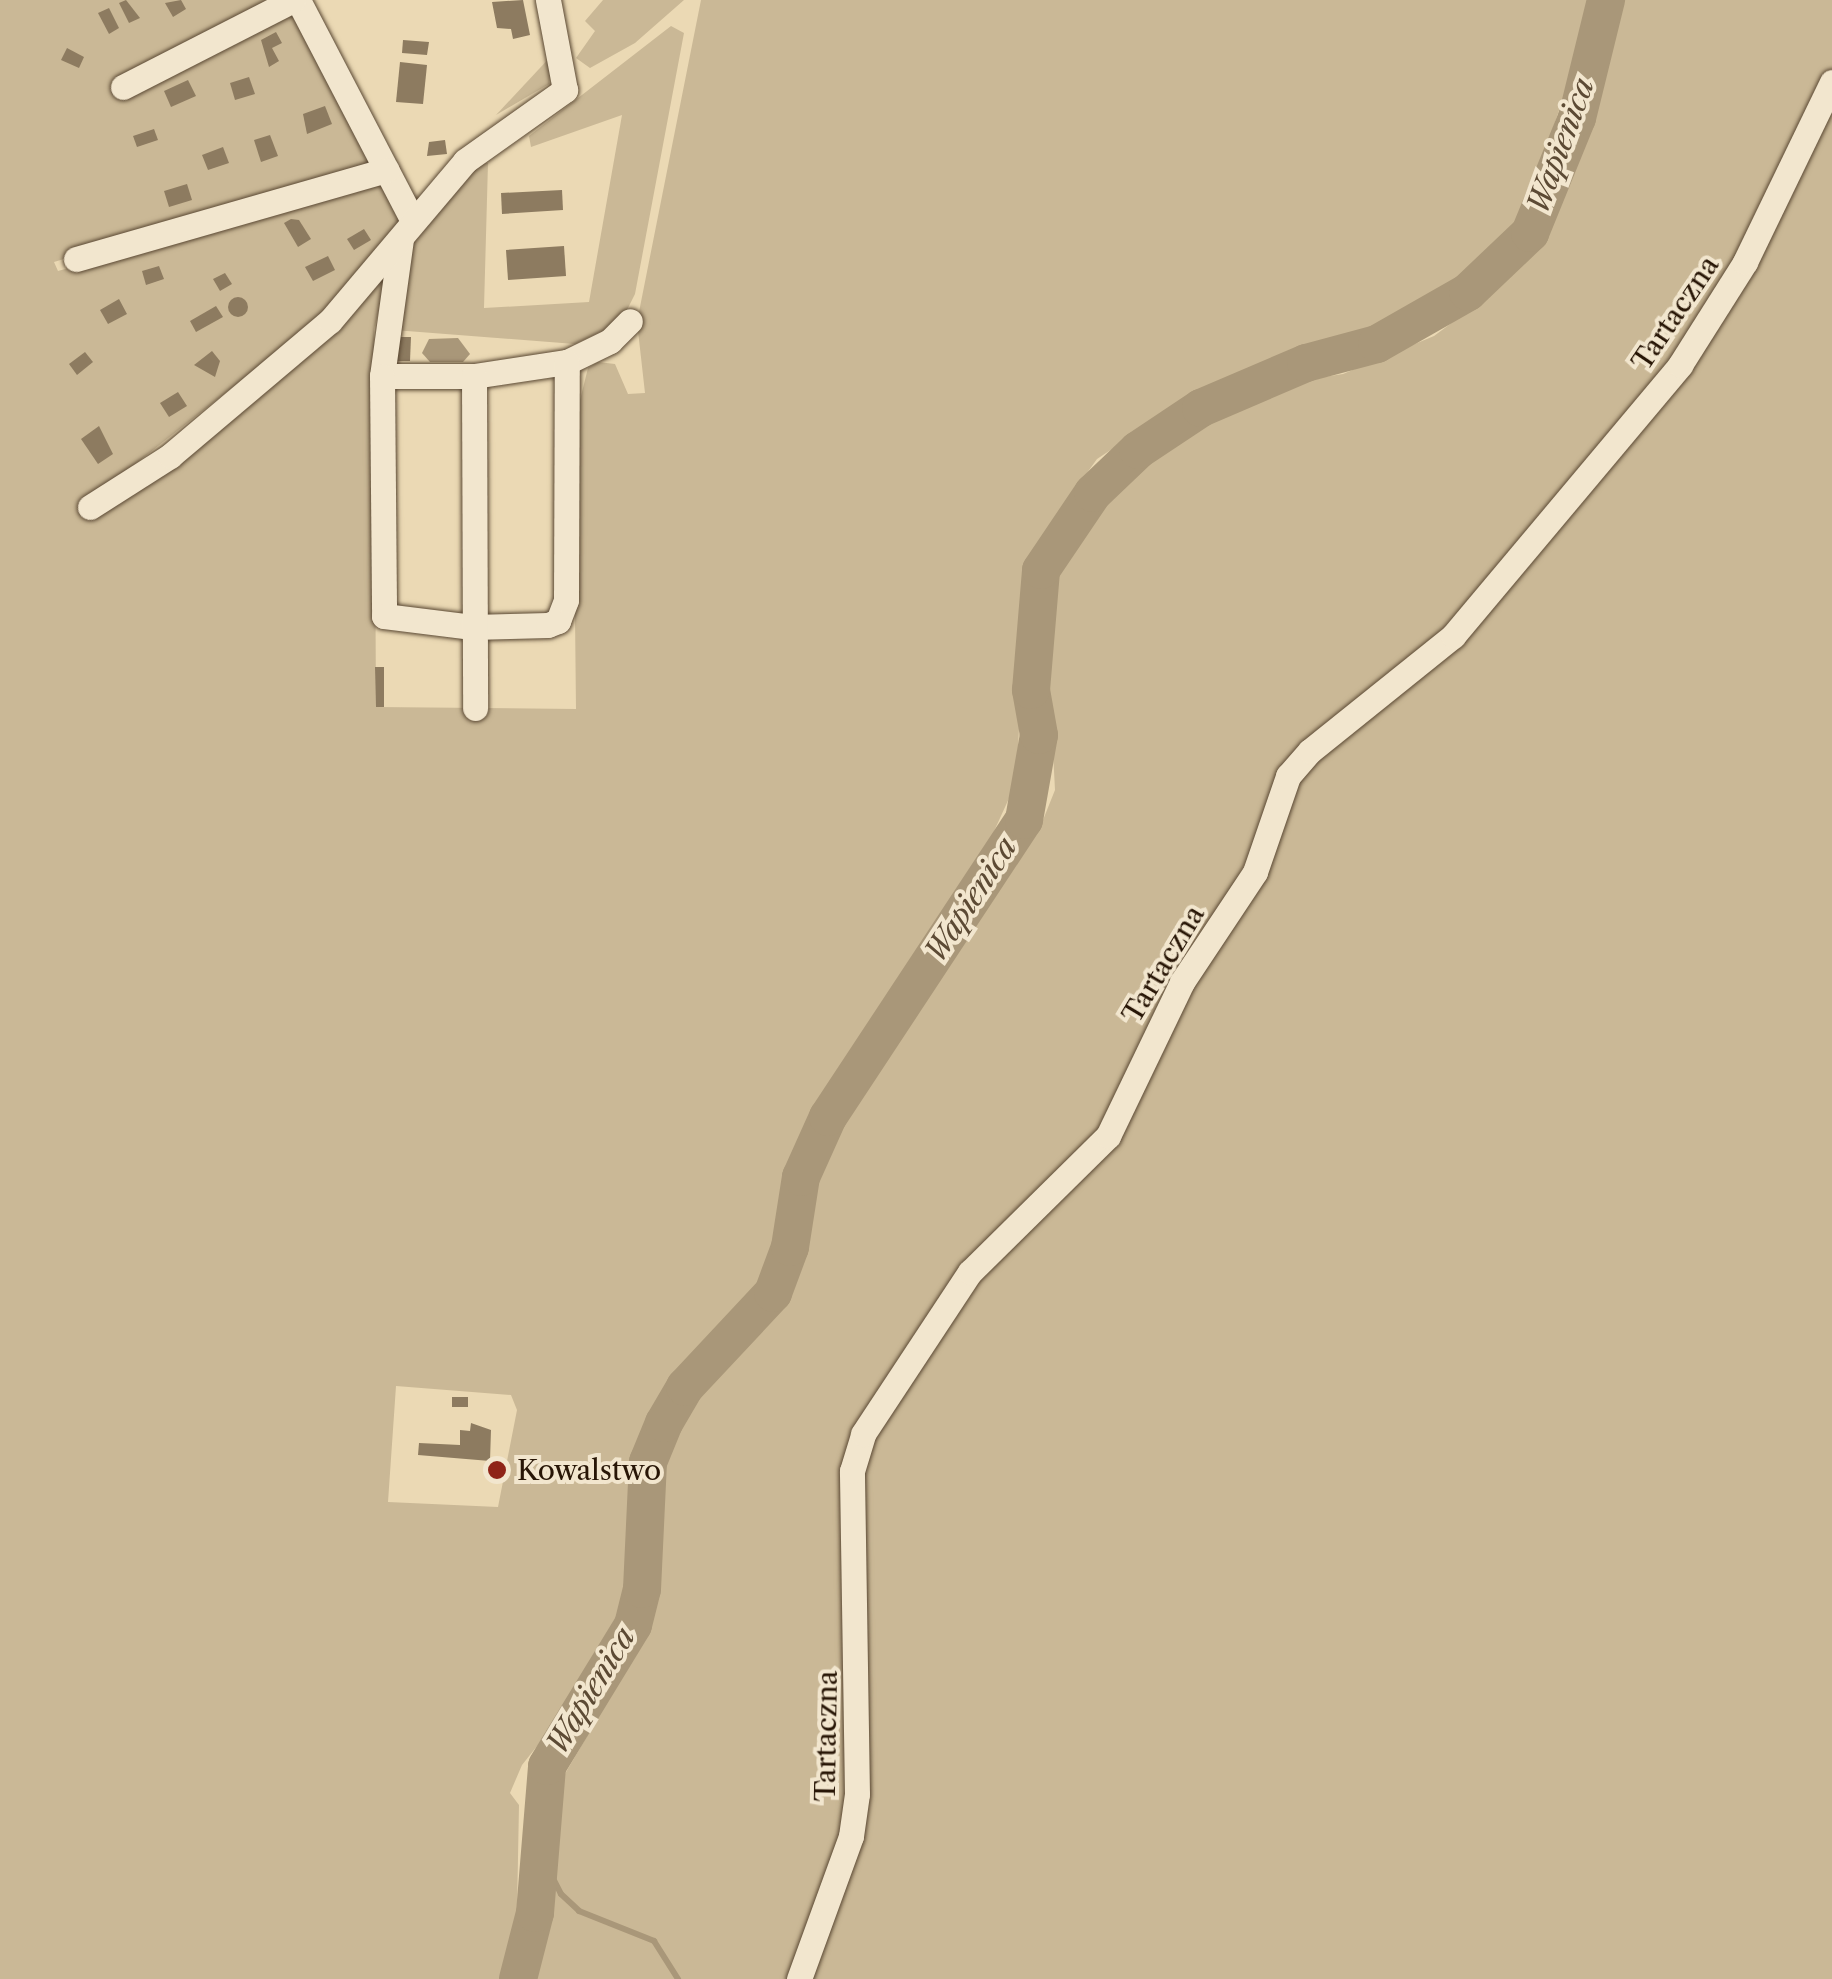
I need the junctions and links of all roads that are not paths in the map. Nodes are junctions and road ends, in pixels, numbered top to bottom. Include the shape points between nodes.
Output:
1 (296, 0) edge
2 (548, 0) edge
3 (1832, 82) edge
4 (123, 87) dead end
5 (386, 170) junction
6 (406, 229) junction
7 (76, 259) dead end
8 (630, 321) dead end
9 (568, 362) junction
10 (382, 376) junction
11 (474, 376) junction
12 (90, 507) dead end
13 (472, 626) junction
14 (475, 708) dead end
15 (799, 1979) edge

1 - 4 street
1 - 5 street
2 - 6 street via 565,90 490,139
3 - 15 street, Tartaczna via 1746,262 1680,364 1464,625 1288,776 1256,872 1182,982 1108,1136 970,1272 863,1434 852,1471 858,1794 851,1836
5 - 6 street
5 - 7 street
6 - 10 street
6 - 12 street via 330,321 170,456
8 - 9 street
9 - 11 street
9 - 13 street via 564,612 548,625
10 - 11 street
10 - 13 street via 384,616
11 - 13 street
13 - 14 street

